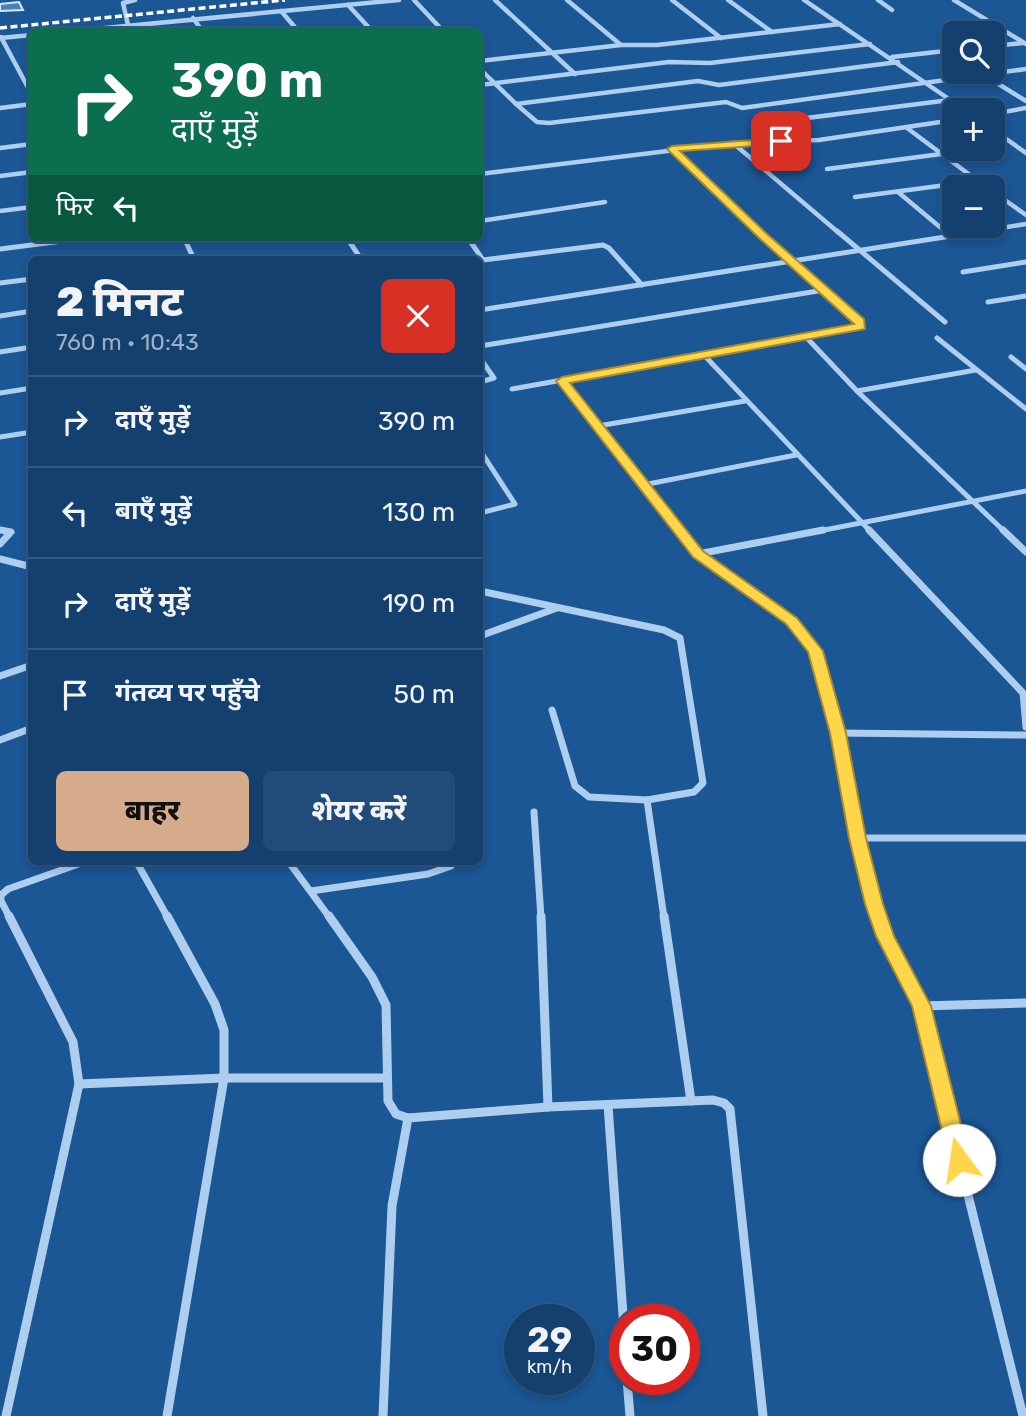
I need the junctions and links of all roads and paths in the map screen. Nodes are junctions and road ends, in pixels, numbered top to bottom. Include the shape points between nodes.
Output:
1 (135, 0) edge
2 (399, 0) edge
3 (414, 0) edge
4 (495, 0) edge
5 (567, 0) edge
6 (672, 0) edge
7 (728, 0) edge
8 (804, 0) edge
9 (878, 0) edge
10 (954, 0) edge
11 (348, 5) junction
12 (281, 10) junction
13 (892, 10) dead end
14 (194, 18) junction
15 (840, 24) junction
16 (128, 25) junction
17 (98, 28) edge
18 (200, 28) edge
19 (296, 28) edge
20 (369, 28) edge
21 (440, 28) edge
22 (772, 32) junction
23 (28, 35) edge
24 (1, 38) edge
25 (721, 38) junction
26 (1025, 43) edge
27 (870, 44) junction
28 (621, 45) junction
29 (1005, 45) edge
30 (942, 51) edge
31 (550, 52) junction
32 (891, 57) junction
33 (483, 61) edge
34 (898, 62) junction
35 (1026, 69) edge
36 (483, 72) edge
37 (1005, 72) edge
38 (575, 74) junction
39 (942, 80) edge
40 (927, 82) junction
41 (494, 83) junction
42 (999, 84) edge
43 (483, 85) edge
44 (28, 88) edge
45 (949, 98) edge
46 (942, 100) edge
47 (1026, 101) edge
48 (28, 104) edge
49 (516, 104) junction
50 (0, 107) edge
51 (1026, 108) edge
52 (1005, 112) edge
53 (942, 122) edge
54 (759, 124) dead end
55 (907, 128) junction
56 (1005, 139) edge
57 (1026, 142) edge
58 (733, 143) junction
59 (28, 144) edge
60 (1012, 144) junction
61 (0, 148) edge
62 (672, 149) junction
63 (1026, 153) edge
64 (941, 154) junction
65 (827, 169) dead end
66 (28, 172) edge
67 (483, 174) edge
68 (969, 175) edge
69 (0, 176) edge
70 (942, 186) edge
71 (898, 192) junction
72 (855, 197) dead end
73 (1005, 200) edge
74 (605, 202) dead end
75 (28, 208) edge
76 (0, 211) edge
77 (1026, 215) edge
78 (483, 221) edge
79 (1026, 224) edge
80 (1005, 227) edge
81 (942, 229) edge
82 (942, 237) edge
83 (55, 242) edge
84 (0, 249) edge
85 (860, 250) junction
86 (483, 261) edge
87 (791, 261) junction
88 (1026, 262) edge
89 (963, 272) dead end
90 (28, 280) edge
91 (0, 283) edge
92 (642, 285) junction
93 (824, 290) junction
94 (1026, 296) edge
95 (988, 302) dead end
96 (483, 310) edge
97 (28, 312) edge
98 (0, 316) edge
99 (945, 322) dead end
100 (806, 337) junction
101 (937, 338) dead end
102 (483, 346) edge
103 (28, 348) edge
104 (0, 352) edge
105 (704, 355) junction
106 (1011, 357) dead end
107 (483, 362) edge
108 (1026, 369) edge
109 (976, 370) junction
110 (483, 381) edge
111 (562, 381) junction
112 (28, 389) edge
113 (512, 389) dead end
114 (856, 391) junction
115 (0, 393) edge
116 (745, 401) junction
117 (1026, 410) edge
118 (598, 426) junction
119 (28, 433) edge
120 (0, 437) edge
121 (483, 454) edge
122 (796, 455) junction
123 (643, 485) junction
124 (1026, 491) edge
125 (971, 501) junction
126 (483, 512) edge
127 (862, 522) junction
128 (0, 530) edge
129 (0, 544) edge
130 (1026, 552) edge
131 (698, 554) junction
132 (0, 559) edge
133 (28, 566) edge
134 (483, 592) edge
135 (558, 608) junction
136 (483, 635) edge
137 (28, 666) edge
138 (0, 676) edge
139 (1025, 693) edge
140 (552, 710) dead end
141 (1026, 727) edge
142 (28, 730) edge
143 (838, 733) junction
144 (1026, 735) edge
145 (0, 740) edge
146 (647, 800) junction
147 (534, 812) dead end
148 (857, 838) junction
149 (1026, 838) edge
150 (76, 865) edge
151 (138, 865) edge
152 (291, 865) edge
153 (451, 865) edge
154 (311, 891) junction
155 (1026, 1003) edge
156 (921, 1006) junction
157 (224, 1078) junction
158 (387, 1078) junction
159 (79, 1084) junction
160 (691, 1101) junction
161 (608, 1105) junction
162 (548, 1107) junction
163 (408, 1118) junction
164 (622, 1304) edge
165 (628, 1395) edge
166 (6, 1416) edge
167 (167, 1416) edge
168 (383, 1416) edge
169 (630, 1416) edge
170 (763, 1416) edge
171 (1023, 1416) edge

1 - 16 street via 123,3
2 - 11 street
3 - 21 street
4 - 31 street
5 - 28 street
6 - 25 street
7 - 22 street
8 - 15 street
9 - 13 street
10 - 26 street
11 - 12 street
11 - 20 street
12 - 14 street
12 - 19 street
14 - 16 street
14 - 18 street
15 - 22 street
15 - 27 street
16 - 17 street
22 - 25 street
23 - 24 street
24 - 44 street
25 - 28 street
26 - 29 street
27 - 32 street
27 - 38 street
28 - 31 street
30 - 32 street
31 - 33 street
31 - 38 street
32 - 34 street
34 - 40 street
34 - 49 street
35 - 37 street
36 - 41 street
38 - 41 street
39 - 40 street
40 - 45 street
40 - 49 street via 742,108 726,102 550,123 537,122
41 - 43 street
41 - 49 street
42 - 47 street
46 - 54 street
48 - 50 street
51 - 52 street
53 - 55 street
55 - 58 street via 819,140
55 - 64 street
56 - 60 street
57 - 60 street
58 - 62 street
58 - 85 street
59 - 61 street
60 - 63 street
62 - 67 street
62 - 87 street
64 - 65 street
64 - 68 street
66 - 69 street
70 - 71 street
71 - 72 street
71 - 81 street
73 - 77 street
74 - 78 street
75 - 76 street
79 - 80 street
82 - 85 street
83 - 84 street
85 - 87 street
85 - 99 street
86 - 92 street via 603,245
87 - 92 street
87 - 93 street
88 - 89 street
90 - 91 street
92 - 96 street
93 - 100 street via 860,321 860,327
93 - 102 street
94 - 95 street
97 - 98 street
100 - 105 street
100 - 114 street
101 - 109 street
103 - 104 street
105 - 111 street
105 - 116 street
106 - 108 street
107 - 110 street via 494,378
109 - 114 street
109 - 117 street
111 - 113 street
111 - 118 street
112 - 115 street
114 - 125 street
116 - 118 street
116 - 122 street
118 - 123 street
119 - 120 street
121 - 126 street via 515,504
122 - 123 street
122 - 127 street
123 - 131 street
124 - 125 street
125 - 127 street
125 - 130 street
127 - 131 street
127 - 139 street
128 - 129 street via 11,532
131 - 143 street via 776,608 801,632 815,651
132 - 133 street
134 - 135 street
135 - 136 street
135 - 146 street via 680,638 703,783 694,792
137 - 138 street
139 - 141 street
140 - 146 street via 575,786 582,794
142 - 145 street
143 - 144 street
143 - 148 street
146 - 160 street
147 - 162 street
148 - 149 street
148 - 156 street via 885,936
150 - 159 street via 8,889 1,901 73,1042
151 - 157 street via 215,1004 224,1030
152 - 154 street
153 - 154 street via 428,874
154 - 158 street via 372,977 386,1005
155 - 156 street
156 - 171 street
157 - 158 street
157 - 159 street
157 - 167 street
158 - 163 street via 388,1101 396,1114
159 - 166 street
160 - 161 street
160 - 170 street via 724,1102 730,1109
161 - 162 street
161 - 164 street
162 - 163 street
163 - 168 street via 392,1206
165 - 169 street

